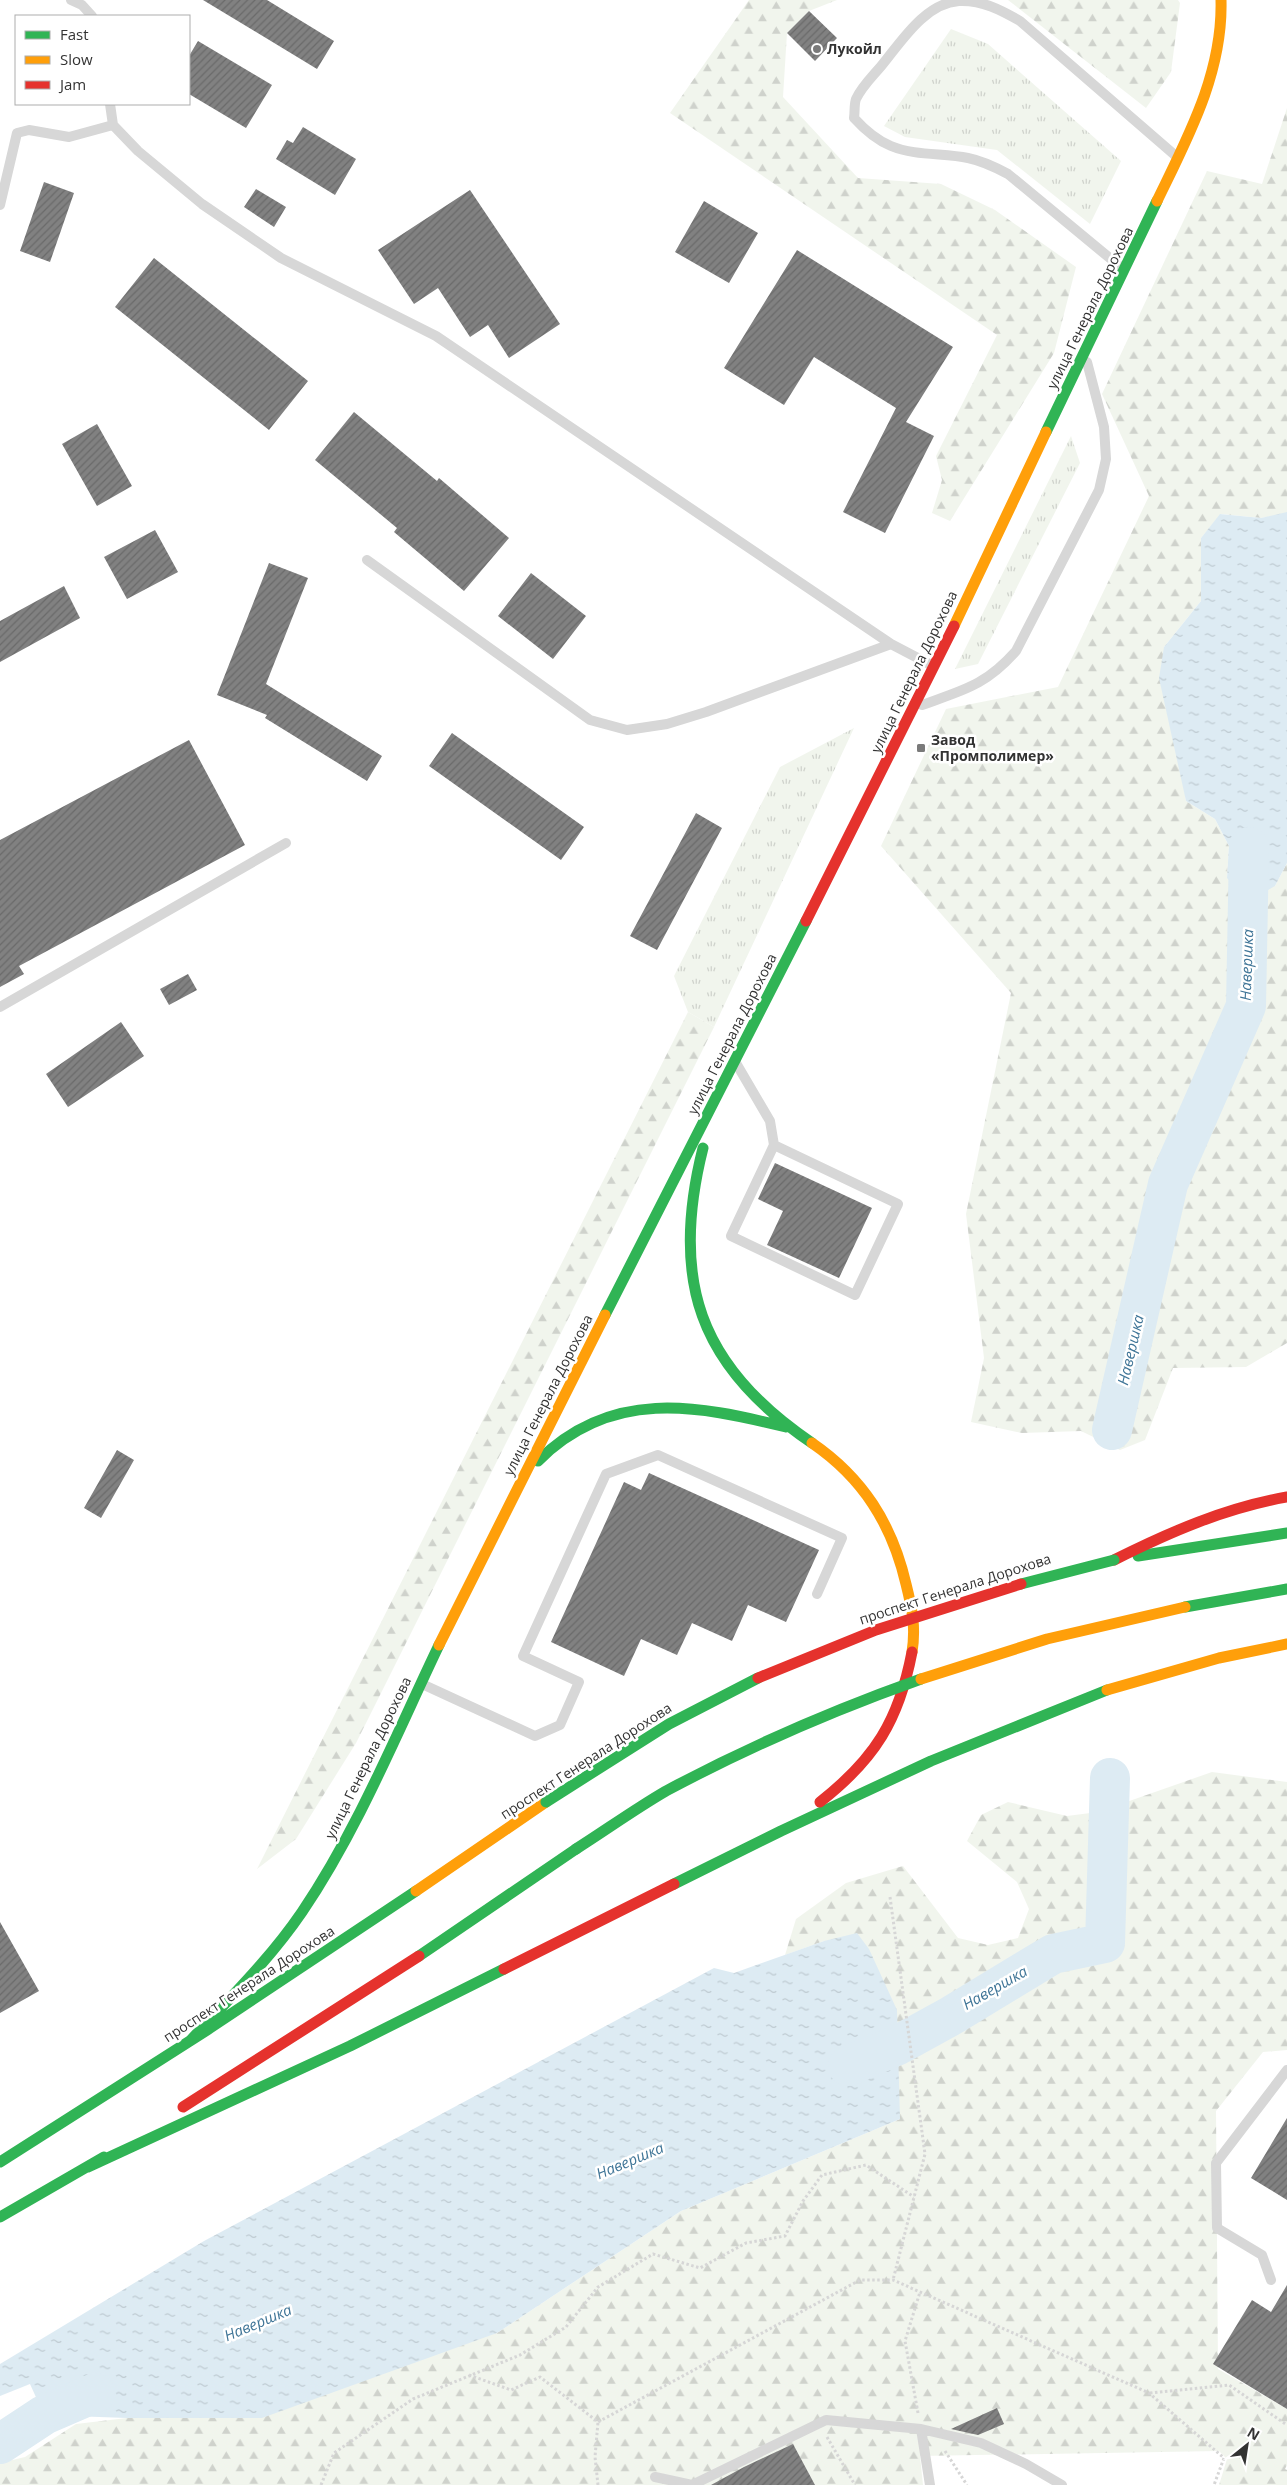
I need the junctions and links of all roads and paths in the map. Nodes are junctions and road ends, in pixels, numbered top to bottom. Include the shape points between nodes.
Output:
1 (71, 0) edge
2 (1221, 0) edge
3 (91, 15) edge
4 (110, 105) edge
5 (113, 124) junction
6 (1178, 157) junction
7 (0, 205) edge
8 (1124, 270) junction
9 (1084, 353) junction
10 (367, 560) dead end
11 (891, 644) junction
12 (934, 666) junction
13 (914, 708) junction
14 (286, 843) dead end
15 (0, 1007) edge
16 (736, 1061) junction
17 (716, 1099) junction
18 (774, 1145) junction
19 (792, 1428) junction
20 (524, 1475) junction
21 (1287, 1497) edge
22 (1287, 1533) edge
23 (1114, 1560) junction
24 (1287, 1589) edge
25 (817, 1594) dead end
26 (1287, 1644) edge
27 (421, 1684) junction
28 (781, 1831) junction
29 (890, 1897) dead end
30 (190, 2041) junction
31 (1287, 2070) edge
32 (0, 2162) edge
33 (88, 2167) junction
34 (914, 2198) junction
35 (0, 2217) edge
36 (892, 2280) junction
37 (1271, 2280) dead end
38 (920, 2292) junction
39 (469, 2375) junction
40 (1149, 2393) junction
41 (598, 2422) junction
42 (820, 2423) junction
43 (1287, 2425) edge
44 (922, 2429) junction
45 (932, 2432) junction
46 (655, 2477) dead end
47 (321, 2485) edge
48 (598, 2485) edge
49 (855, 2485) edge
50 (930, 2485) edge
51 (967, 2485) edge
52 (1062, 2485) edge
53 (1214, 2485) edge

1 - 3 lane via 82,5
2 - 6 main road, улица Генерала Дорохова via 1220,43 1212,73 1205,98
4 - 5 lane
5 - 7 lane via 69,137 29,130 17,133
5 - 11 lane via 138,151 202,204 282,258 436,336
6 - 8 main road, улица Генерала Дорохова
6 - 8 lane via 1020,21 999,8 979,3 958,1 927,15 910,31 855,100 854,118 875,138 908,151 992,164
8 - 9 main road, улица Генерала Дорохова
9 - 12 main road, улица Генерала Дорохова
9 - 13 lane via 1104,427 1106,459 1099,490 1016,651 1001,668 980,683
10 - 11 lane via 590,720 627,730 667,724 706,712
11 - 12 lane
12 - 13 main road, улица Генерала Дорохова
13 - 16 main road, улица Генерала Дорохова
14 - 15 lane
16 - 17 main road, улица Генерала Дорохова
16 - 18 lane via 770,1121
17 - 19 main road via 687,1223 690,1273 699,1310 724,1360 756,1399
17 - 20 main road, улица Генерала Дорохова
18 - 18 lane via 731,1236 855,1295 898,1204
19 - 20 main road via 731,1414 680,1407 643,1409 580,1426 553,1445
19 - 28 main road via 849,1472 884,1519 897,1546 915,1625 912,1656 896,1713 875,1747 841,1787
20 - 27 main road, улица Генерала Дорохова
21 - 23 main road via 1256,1502 1172,1530
22 - 23 main road, проспект Генерала Дорохова
23 - 30 main road, проспект Генерала Дорохова, bridge via 1073,1568 903,1620 822,1650 711,1701 639,1741
24 - 33 main road, bridge via 1206,1601 1088,1627 928,1677 844,1708 740,1754 665,1792 380,1983
25 - 27 lane via 842,1538 658,1455 606,1474 524,1656 579,1682 560,1725 536,1736
26 - 28 main road via 1219,1658 1098,1694 931,1761
27 - 30 main road, улица Генерала Дорохова via 343,1847 302,1912 270,1955
28 - 33 main road via 350,2046
29 - 34 path via 925,2154
30 - 32 main road, проспект Генерала Дорохова
31 - 37 lane via 1216,2163 1217,2228 1262,2256
33 - 35 main road
34 - 36 path
34 - 39 path via 866,2165 822,2175 803,2200 785,2236 746,2243 700,2268 652,2254 598,2287 566,2327 520,2354
36 - 38 path
36 - 41 path via 860,2280
38 - 40 path
38 - 44 path via 905,2341
39 - 41 path via 511,2390 540,2377
39 - 47 path via 413,2399 334,2453
40 - 43 path via 1229,2385
40 - 53 path via 1224,2458
41 - 48 path via 595,2457
42 - 44 lane via 826,2420
42 - 46 lane via 692,2485
42 - 49 path
44 - 45 lane
44 - 50 lane
45 - 51 path
45 - 52 lane via 981,2443

